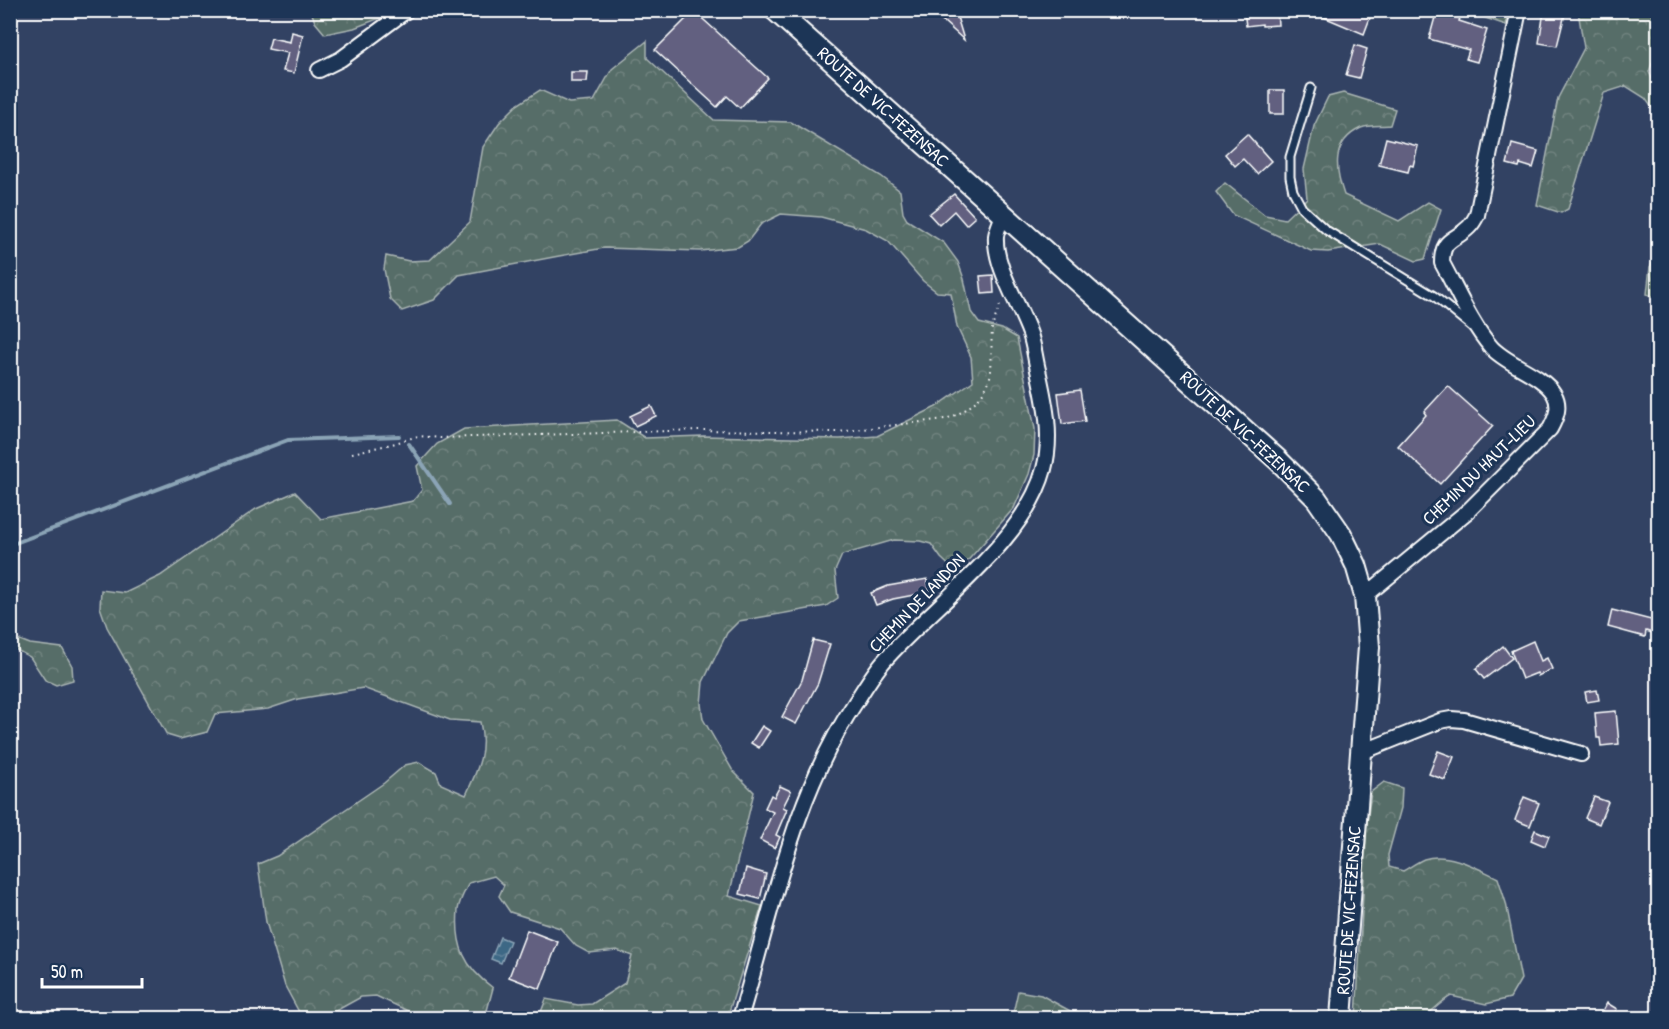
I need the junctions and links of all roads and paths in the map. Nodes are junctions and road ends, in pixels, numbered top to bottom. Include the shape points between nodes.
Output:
1 (407, 10) edge
2 (775, 10) edge
3 (1519, 10) edge
4 (319, 69) dead end
5 (1311, 88) dead end
6 (1004, 215) junction
7 (1001, 299) dead end
8 (1481, 334) junction
9 (352, 453) dead end
10 (1365, 596) junction
11 (1362, 752) junction
12 (1581, 754) dead end
13 (740, 1018) edge
14 (1341, 1018) edge

1 - 4 street via 341,59
2 - 6 main road, ROUTE DE VIC-FEZENSAC
3 - 8 street, CHEMIN DU HAUT-LIEU via 1477,215 1442,251 1442,263
5 - 8 lane via 1290,157 1293,191 1302,208 1326,230 1434,296
6 - 10 main road, ROUTE DE VIC-FEZENSAC via 1316,498 1341,534
6 - 13 street, CHEMIN DE LANDON via 996,233 996,247 1030,336 1045,399 1049,440 1045,468 1036,493 1016,525 882,664 837,732 815,776 783,862
7 - 9 path via 993,326 991,374 984,392 959,415 945,419 838,432 701,430 418,436
8 - 10 street, CHEMIN DU HAUT-LIEU via 1493,349 1547,386 1558,405 1557,417 1550,429 1469,510
10 - 11 main road, ROUTE DE VIC-FEZENSAC via 1369,647
11 - 12 street via 1451,719
11 - 14 main road, ROUTE DE VIC-FEZENSAC

